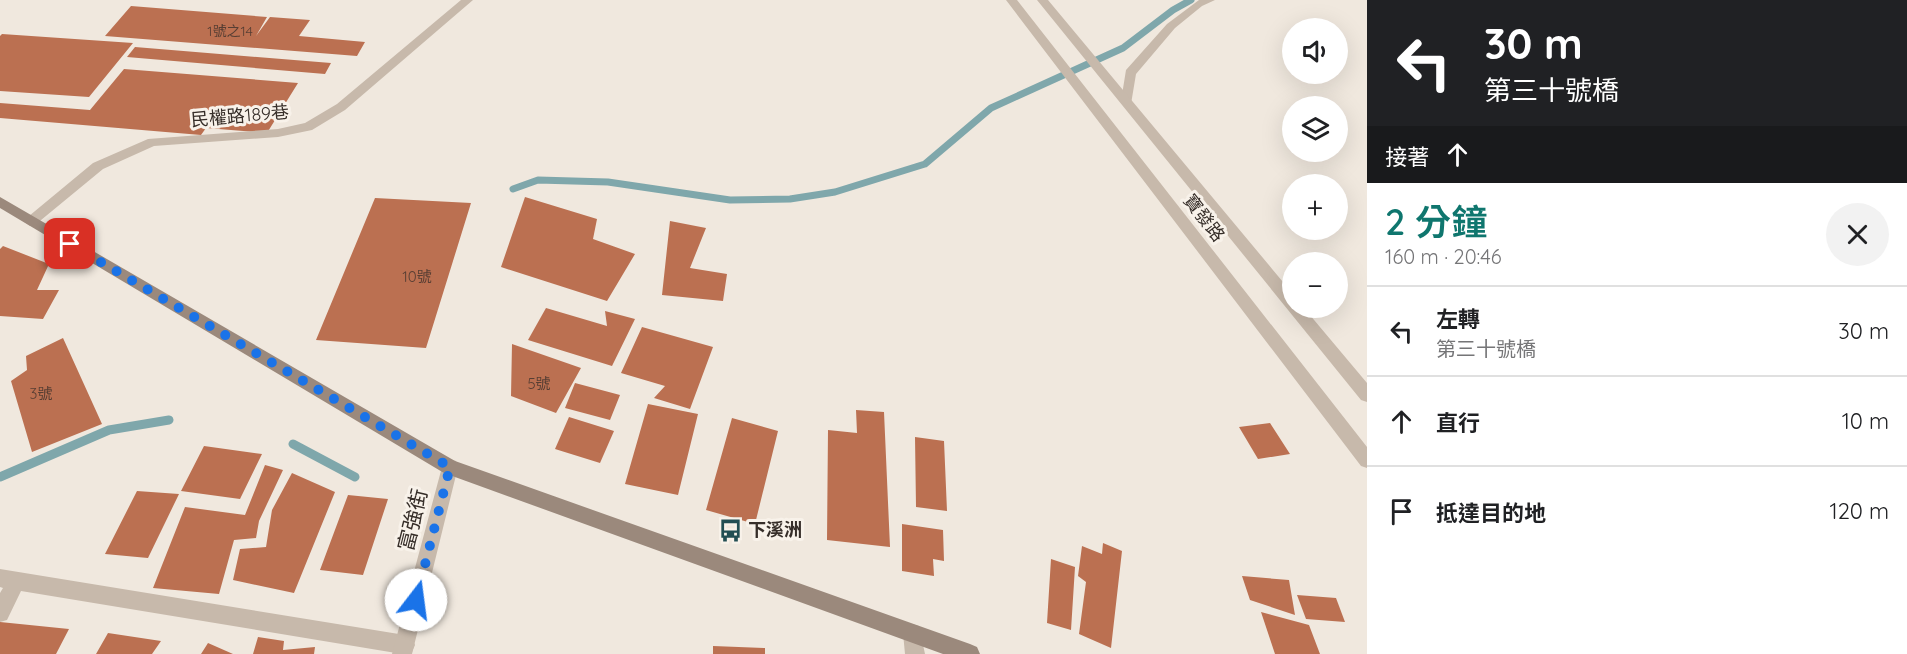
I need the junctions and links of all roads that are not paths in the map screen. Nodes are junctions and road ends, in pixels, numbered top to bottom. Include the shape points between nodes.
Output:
1 (468, 0) edge
2 (1011, 0) edge
3 (1042, 0) edge
4 (1210, 0) edge
5 (1194, 2) edge
6 (1127, 101) junction
7 (0, 202) edge
8 (30, 220) junction
9 (1282, 291) edge
10 (1304, 318) edge
11 (1367, 395) edge
12 (1367, 460) edge
13 (450, 467) junction
14 (8, 580) edge
15 (0, 613) edge
16 (912, 633) junction
17 (403, 650) edge
18 (915, 654) edge
19 (970, 654) edge

1 - 8 street, 民權路189巷 via 341,107 308,127 278,133 152,142 98,165
2 - 12 street, 寶發路
3 - 6 street, 寶發路
4 - 5 street
5 - 6 street via 1130,73
6 - 9 street, 寶發路
7 - 8 main road
8 - 13 main road
10 - 11 street, 寶發路
13 - 16 main road
13 - 17 street, 富強街
14 - 15 street
14 - 17 street
16 - 18 street
16 - 19 main road

